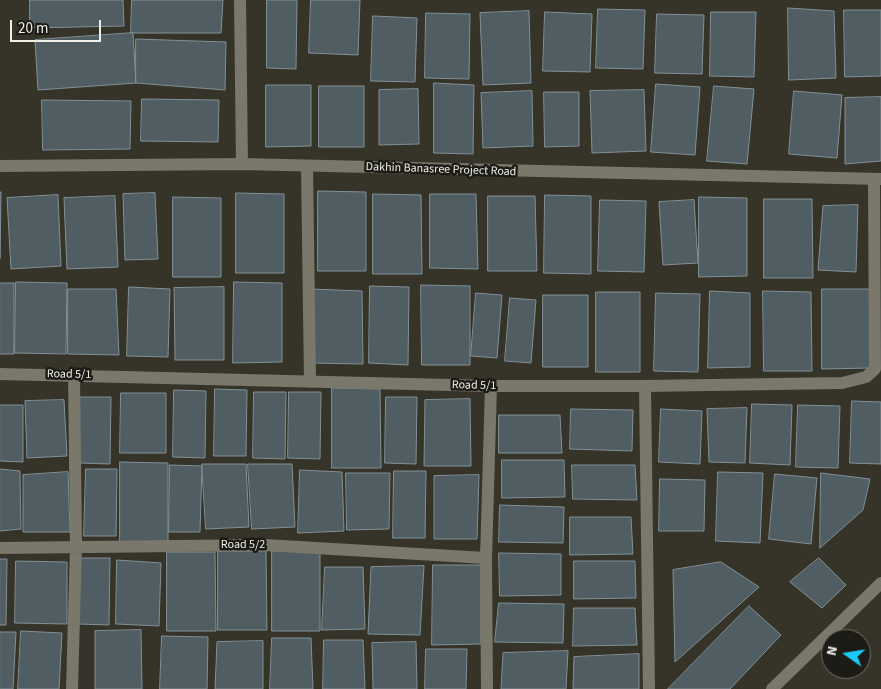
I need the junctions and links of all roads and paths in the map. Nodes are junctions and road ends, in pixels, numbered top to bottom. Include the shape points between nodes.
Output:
1 (240, 0) edge
2 (242, 164) junction
3 (0, 166) edge
4 (307, 166) junction
5 (878, 179) edge
6 (0, 374) edge
7 (74, 374) junction
8 (310, 382) junction
9 (491, 386) junction
10 (645, 386) junction
11 (76, 546) junction
12 (0, 548) edge
13 (486, 558) junction
14 (881, 583) edge
15 (72, 689) edge
16 (487, 689) edge
17 (649, 689) edge
18 (772, 689) edge

1 - 2 street
2 - 3 street, Dakhin Banasree Project Road
2 - 4 street, Dakhin Banasree Project Road
4 - 5 street, Dakhin Banasree Project Road
4 - 8 street
5 - 10 street, Road 5/1 via 875,369 866,377 842,383
6 - 7 street, Road 5/1
7 - 8 street, Road 5/1
7 - 11 street
8 - 9 street, Road 5/1
9 - 10 street, Road 5/1
9 - 13 street
10 - 17 street
11 - 12 street, Road 5/2
11 - 13 street, Road 5/2 via 265,545
11 - 15 street
13 - 16 street
14 - 18 street

